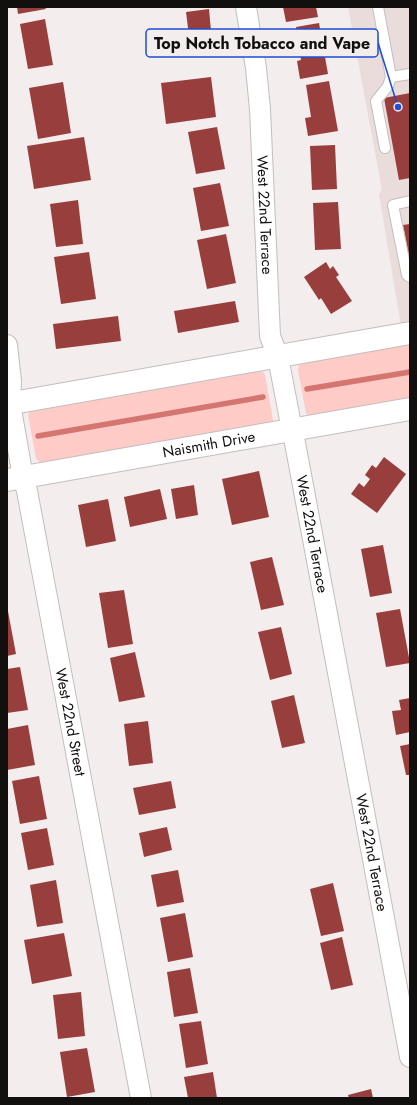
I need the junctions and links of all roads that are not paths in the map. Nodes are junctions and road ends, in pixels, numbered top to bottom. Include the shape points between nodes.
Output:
1 (246, 7) edge
2 (378, 7) edge
3 (410, 74) edge
4 (391, 77) junction
5 (385, 148) dead end
6 (410, 201) edge
7 (410, 277) edge
8 (410, 333) edge
9 (7, 345) edge
10 (278, 357) junction
11 (8, 404) edge
12 (410, 409) edge
13 (292, 430) junction
14 (15, 479) edge
15 (410, 1057) edge
16 (141, 1098) edge

1 - 10 street, West 22nd Terrace via 260,109 270,336
2 - 4 lane
3 - 4 lane
4 - 5 lane via 388,86 376,101
6 - 7 lane via 393,205 407,275
8 - 10 street
9 - 11 street, West 22nd Street via 11,381
10 - 11 street
10 - 13 street, West 22nd Terrace
11 - 14 street, West 22nd Street
12 - 13 street, Naismith Drive
13 - 14 street, Naismith Drive
13 - 15 street, West 22nd Terrace
14 - 16 street, West 22nd Street via 27,491

